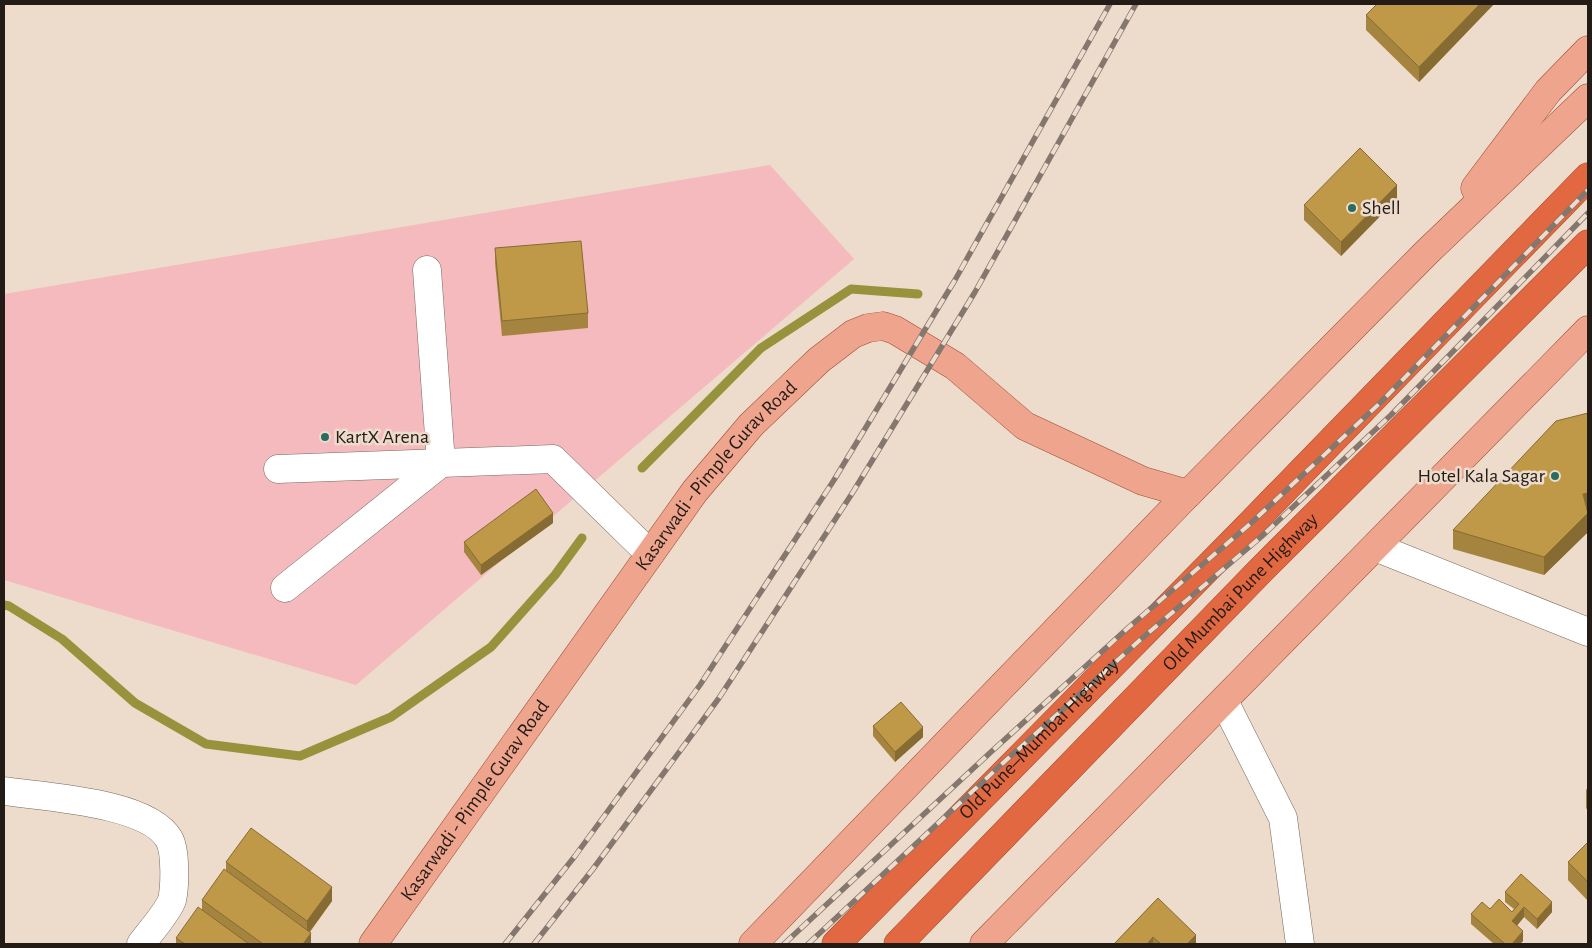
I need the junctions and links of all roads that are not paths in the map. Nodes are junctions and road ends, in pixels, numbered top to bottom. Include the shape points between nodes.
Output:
1 (1588, 50) edge
2 (1588, 98) edge
3 (1588, 177) edge
4 (1588, 244) edge
5 (1426, 253) junction
6 (427, 270) dead end
7 (1588, 330) edge
8 (441, 463) junction
9 (278, 469) dead end
10 (1188, 494) junction
11 (1243, 532) joint
12 (1375, 547) junction
13 (650, 554) junction
14 (285, 588) dead end
15 (1588, 632) edge
16 (1224, 701) junction
17 (4, 791) edge
18 (141, 944) edge
19 (373, 944) edge
20 (753, 944) edge
21 (836, 944) edge
22 (898, 944) edge
23 (984, 944) edge
24 (1300, 944) edge

1 - 5 main road via 1548,91
2 - 5 main road
3 - 11 highway, Old Mumbai Pune Highway
4 - 22 highway, Old Mumbai Pune Highway via 1261,570
5 - 10 main road
6 - 8 street
7 - 12 main road
8 - 9 street
8 - 13 street via 553,459
8 - 14 street
10 - 13 main road, Kasarwadi - Pimple Gurav Road via 1143,481 1025,426 955,366 895,330 882,326 853,334 819,360 751,425 695,491
10 - 20 main road
11 - 21 highway, Old Pune–Mumbai Highway
12 - 15 street
12 - 16 main road
13 - 19 main road, Kasarwadi - Pimple Gurav Road
16 - 23 main road
16 - 24 street via 1283,818
17 - 18 street via 106,806 148,819 169,840 175,870 172,901

